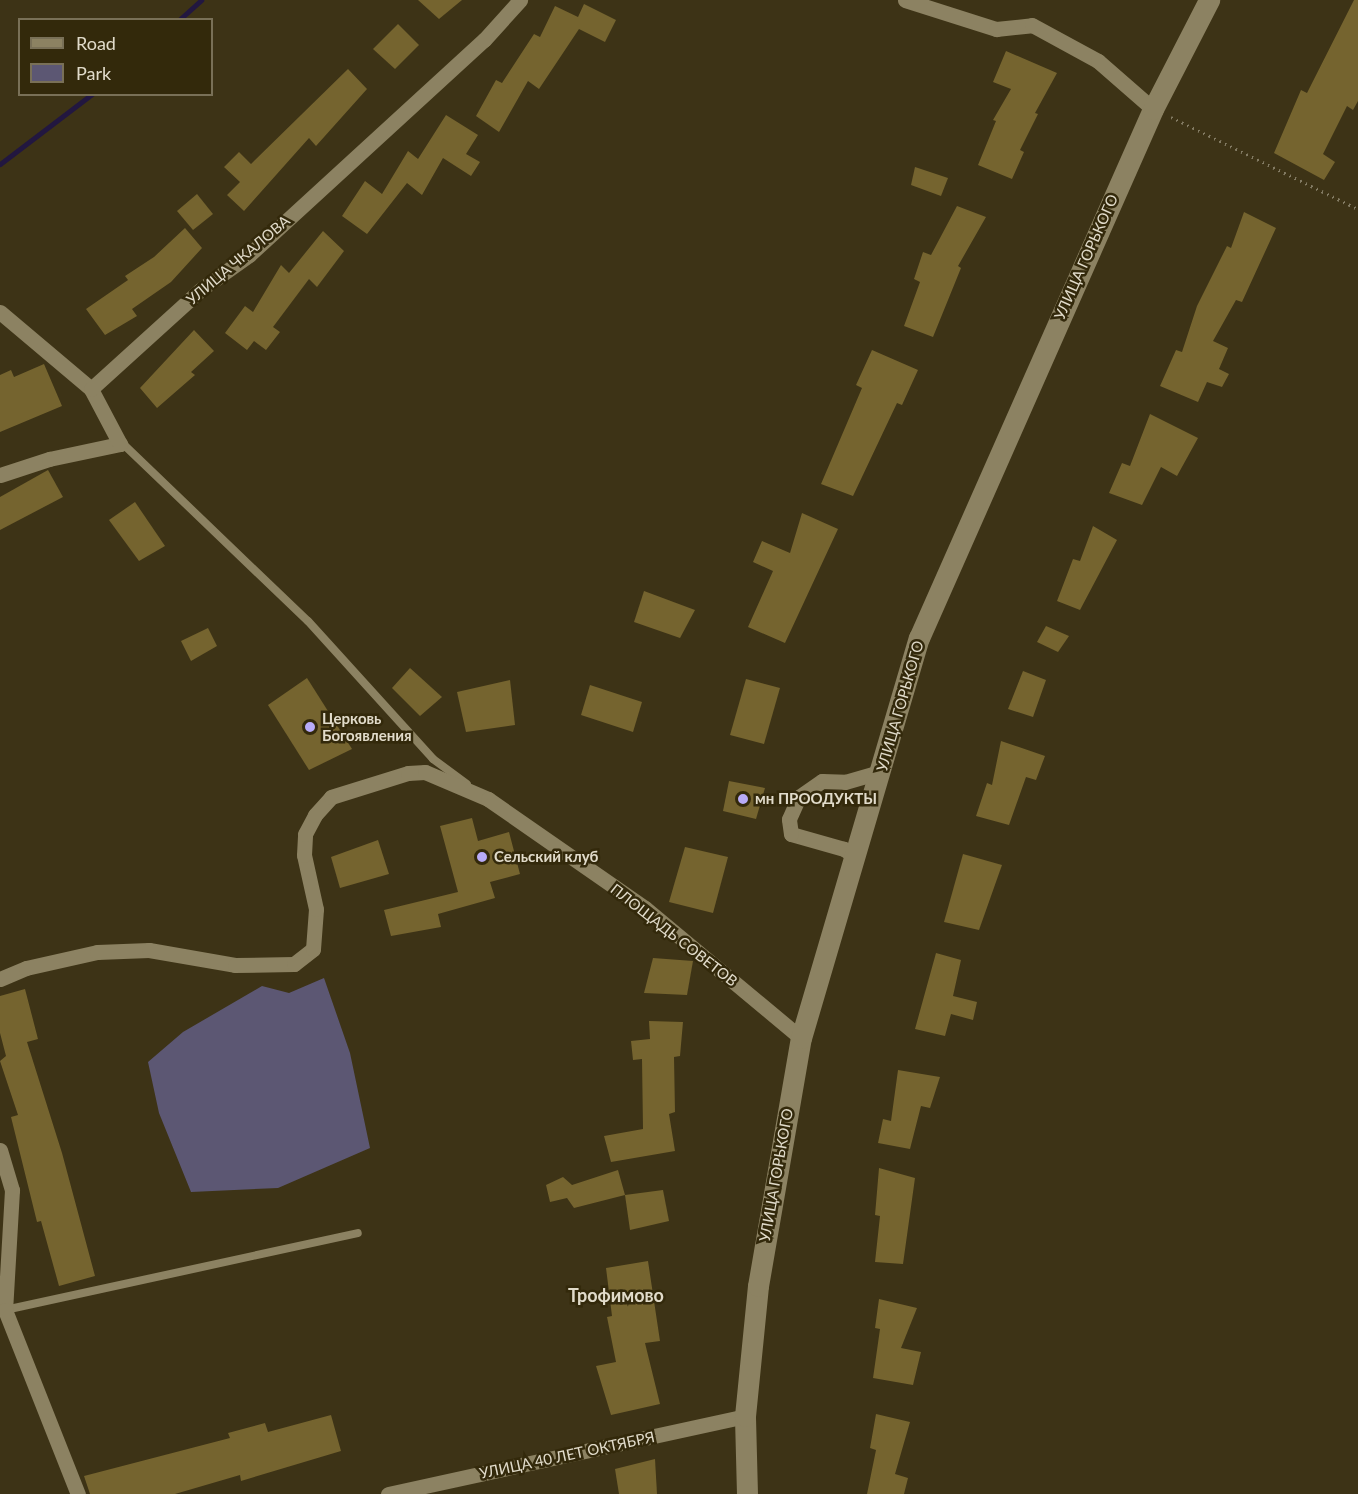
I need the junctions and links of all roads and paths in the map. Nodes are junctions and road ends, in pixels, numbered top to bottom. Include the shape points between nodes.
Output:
1 (520, 0) edge
2 (904, 0) edge
3 (1209, 0) edge
4 (1153, 109) junction
5 (1358, 209) edge
6 (0, 312) edge
7 (91, 389) junction
8 (120, 444) junction
9 (0, 475) edge
10 (880, 772) junction
11 (488, 799) junction
12 (855, 857) junction
13 (0, 979) edge
14 (801, 1038) junction
15 (0, 1151) edge
16 (358, 1233) dead end
17 (5, 1310) junction
18 (745, 1416) junction
19 (78, 1494) edge
20 (388, 1494) edge
21 (747, 1494) edge

1 - 7 street, УЛИЦА ЧКАЛОВА via 484,40 249,255 200,290
2 - 4 street via 996,29 1032,25 1098,62
3 - 4 main road, УЛИЦА ГОРЬКОГО
4 - 5 path
4 - 10 main road, УЛИЦА ГОРЬКОГО via 919,638
6 - 7 street
7 - 8 street
8 - 9 street
8 - 11 lane via 119,441 308,621 433,759
10 - 12 main road, УЛИЦА ГОРЬКОГО
10 - 12 street via 844,782 822,781 799,798 789,819 790,834 844,849
11 - 13 street, ПЛОЩАДЬ СОВЕТОВ via 426,772 408,773 331,797 305,834 304,855 316,909 313,948 294,964 269,967 149,950 97,952 26,968
11 - 14 street, ПЛОЩАДЬ СОВЕТОВ via 645,908
12 - 14 main road, УЛИЦА ГОРЬКОГО
14 - 18 main road, УЛИЦА ГОРЬКОГО via 758,1286
15 - 17 street via 12,1190
16 - 17 lane
17 - 19 street
18 - 20 street, УЛИЦА 40 ЛЕТ ОКТЯБРЯ
18 - 21 main road, УЛИЦА ГОРЬКОГО

